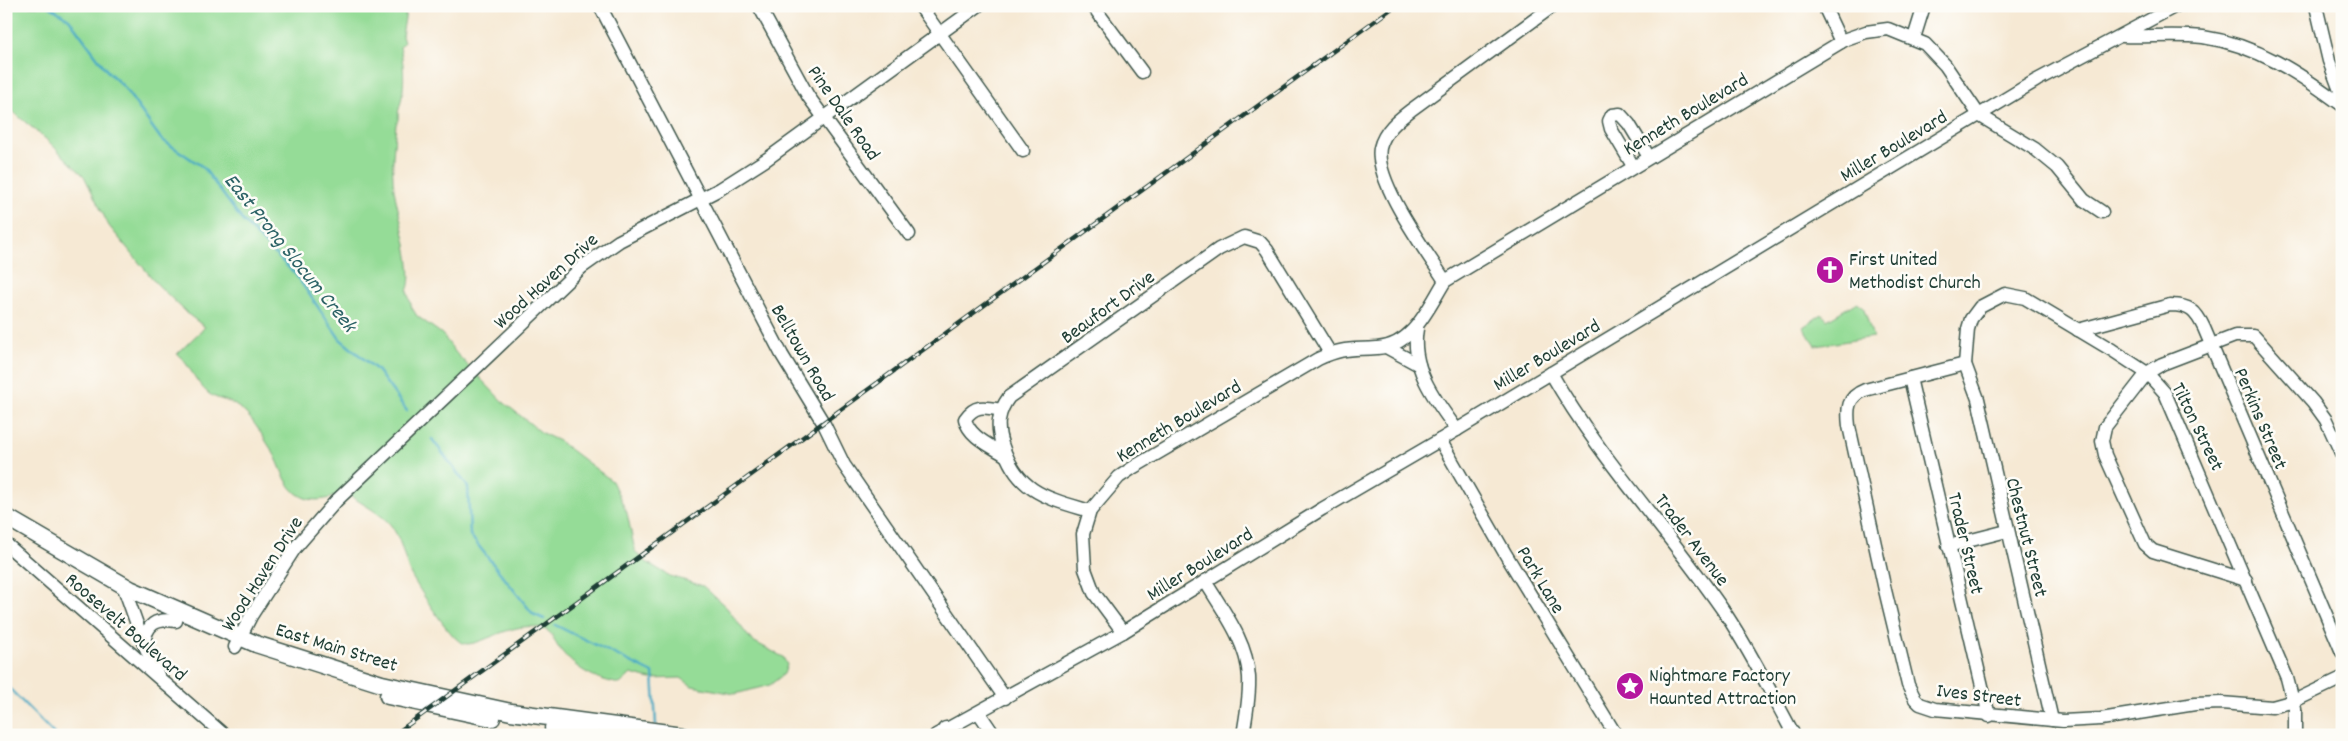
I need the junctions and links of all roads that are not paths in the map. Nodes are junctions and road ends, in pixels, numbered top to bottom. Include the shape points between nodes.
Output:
1 (600, 6) edge
2 (760, 6) edge
3 (920, 6) edge
4 (978, 6) edge
5 (1093, 6) edge
6 (1553, 6) edge
7 (1824, 6) edge
8 (1924, 6) edge
9 (2176, 6) edge
10 (2316, 6) edge
11 (940, 34) junction
12 (2120, 36) junction
13 (1914, 38) junction
14 (1841, 42) junction
15 (1142, 72) dead end
16 (2342, 96) edge
17 (2342, 105) edge
18 (1978, 115) junction
19 (824, 118) junction
20 (1023, 151) dead end
21 (1649, 157) junction
22 (1634, 166) junction
23 (700, 199) junction
24 (2102, 212) dead end
25 (909, 234) dead end
26 (1445, 281) junction
27 (1417, 329) junction
28 (2078, 330) junction
29 (2211, 346) junction
30 (1386, 347) junction
31 (1330, 353) junction
32 (1965, 364) junction
33 (1419, 365) junction
34 (1550, 373) junction
35 (2147, 373) junction
36 (1910, 378) junction
37 (1001, 410) junction
38 (1457, 430) junction
39 (1440, 440) junction
40 (1005, 455) junction
41 (2342, 455) edge
42 (1090, 511) junction
43 (6, 516) edge
44 (6, 527) edge
45 (2007, 531) junction
46 (6, 544) edge
47 (1948, 546) junction
48 (2246, 580) junction
49 (1204, 581) junction
50 (125, 591) junction
51 (176, 621) junction
52 (1123, 632) junction
53 (238, 642) junction
54 (144, 644) junction
55 (2342, 652) edge
56 (2342, 678) edge
57 (160, 680) junction
58 (1006, 698) junction
59 (2294, 701) junction
60 (979, 713) junction
61 (1989, 716) junction
62 (2052, 720) junction
63 (942, 733) edge
64 (224, 735) edge
65 (591, 735) edge
66 (683, 735) edge
67 (994, 735) edge
68 (1243, 735) edge
69 (1616, 735) edge
70 (1794, 735) edge
71 (2295, 735) edge

1 - 23 street, Belltown Road
2 - 19 street, Pine Dale Road via 792,69
3 - 11 street
4 - 11 street, Wood Haven Drive
5 - 15 street
6 - 26 street via 1410,110 1392,127 1381,147 1379,158 1384,180
7 - 14 street
8 - 13 street
9 - 12 street, Miller Boulevard
10 - 16 street
11 - 19 street, Wood Haven Drive
11 - 20 street
12 - 17 street via 2204,37 2249,48 2291,69
12 - 18 street, Miller Boulevard
13 - 14 street, Kenneth Boulevard via 1888,29 1856,35
13 - 18 street, Kenneth Boulevard via 1940,58
14 - 21 street, Kenneth Boulevard
18 - 24 street via 2042,155 2057,167 2084,200
18 - 34 street, Miller Boulevard
19 - 23 street, Wood Haven Drive via 768,159
19 - 25 street, Pine Dale Road
21 - 22 street, Kenneth Boulevard
21 - 22 street via 1626,119 1620,114 1612,116 1609,121 1611,129
22 - 26 street, Kenneth Boulevard
23 - 53 street, Wood Haven Drive via 619,241 582,267 347,489 296,548 251,616
23 - 58 street, Belltown Road via 844,465
26 - 27 street, Kenneth Boulevard
27 - 30 street, Kenneth Boulevard
27 - 33 street, Kenneth Boulevard via 1414,342
28 - 29 street, Perkins Street via 2182,305 2198,315
28 - 32 street, Tilton Street via 2025,298 2005,294 1974,313 1968,329
28 - 35 street, Tilton Street
29 - 35 street
29 - 41 street via 2235,336 2254,336 2260,340 2326,420
29 - 55 street, Perkins Street
30 - 31 street, Kenneth Boulevard via 1344,348
30 - 33 street
31 - 37 street, Beaufort Drive via 1267,250 1260,242 1244,237 1219,250 1010,397
31 - 42 street, Kenneth Boulevard via 1134,467 1119,477
32 - 36 street, Ives Street
32 - 45 street, Chestnut Street via 1978,399
33 - 38 street, Kenneth Boulevard via 1426,384
34 - 38 street, Miller Boulevard
34 - 70 street, Trader Avenue via 1584,428 1726,615
35 - 48 street, Tilton Street via 2165,393
35 - 48 street via 2105,427 2102,441 2138,532 2153,552
36 - 47 street, Trader Street
36 - 61 street, Ives Street via 1859,392 1851,399 1848,408 1849,426 1885,590 1908,685 1915,699 1936,709
37 - 40 street via 999,431
37 - 40 street via 977,407 965,419 972,434
38 - 39 street, Miller Boulevard
39 - 49 street, Miller Boulevard
39 - 69 street, Park Lane via 1506,556
40 - 42 street via 1015,473 1029,487 1053,500
42 - 52 street, Kenneth Boulevard via 1083,534 1085,569 1094,592
43 - 50 main road, East Main Street
44 - 50 main road, East Main Street via 56,559
45 - 47 street
45 - 62 street, Chestnut Street
46 - 57 street, Roosevelt Boulevard
47 - 61 street, Trader Street
48 - 59 street, Tilton Street
49 - 52 street, Miller Boulevard
49 - 68 street via 1234,629 1245,656 1248,695
50 - 51 main road, East Main Street
50 - 53 main road, East Main Street
50 - 54 street
51 - 53 main road, East Main Street
51 - 54 street via 166,620 150,626 145,632
52 - 58 street, Miller Boulevard
53 - 65 main road, East Main Street via 294,668 379,694
53 - 66 main road, East Main Street via 382,684 511,712
54 - 57 street
56 - 59 street, Ives Street
57 - 64 street, Roosevelt Boulevard
58 - 60 street, Miller Boulevard
59 - 62 street, Ives Street via 2272,707 2195,704 2101,719
59 - 71 street, Tilton Street
60 - 63 street, Miller Boulevard
60 - 67 street
61 - 62 street, Ives Street

